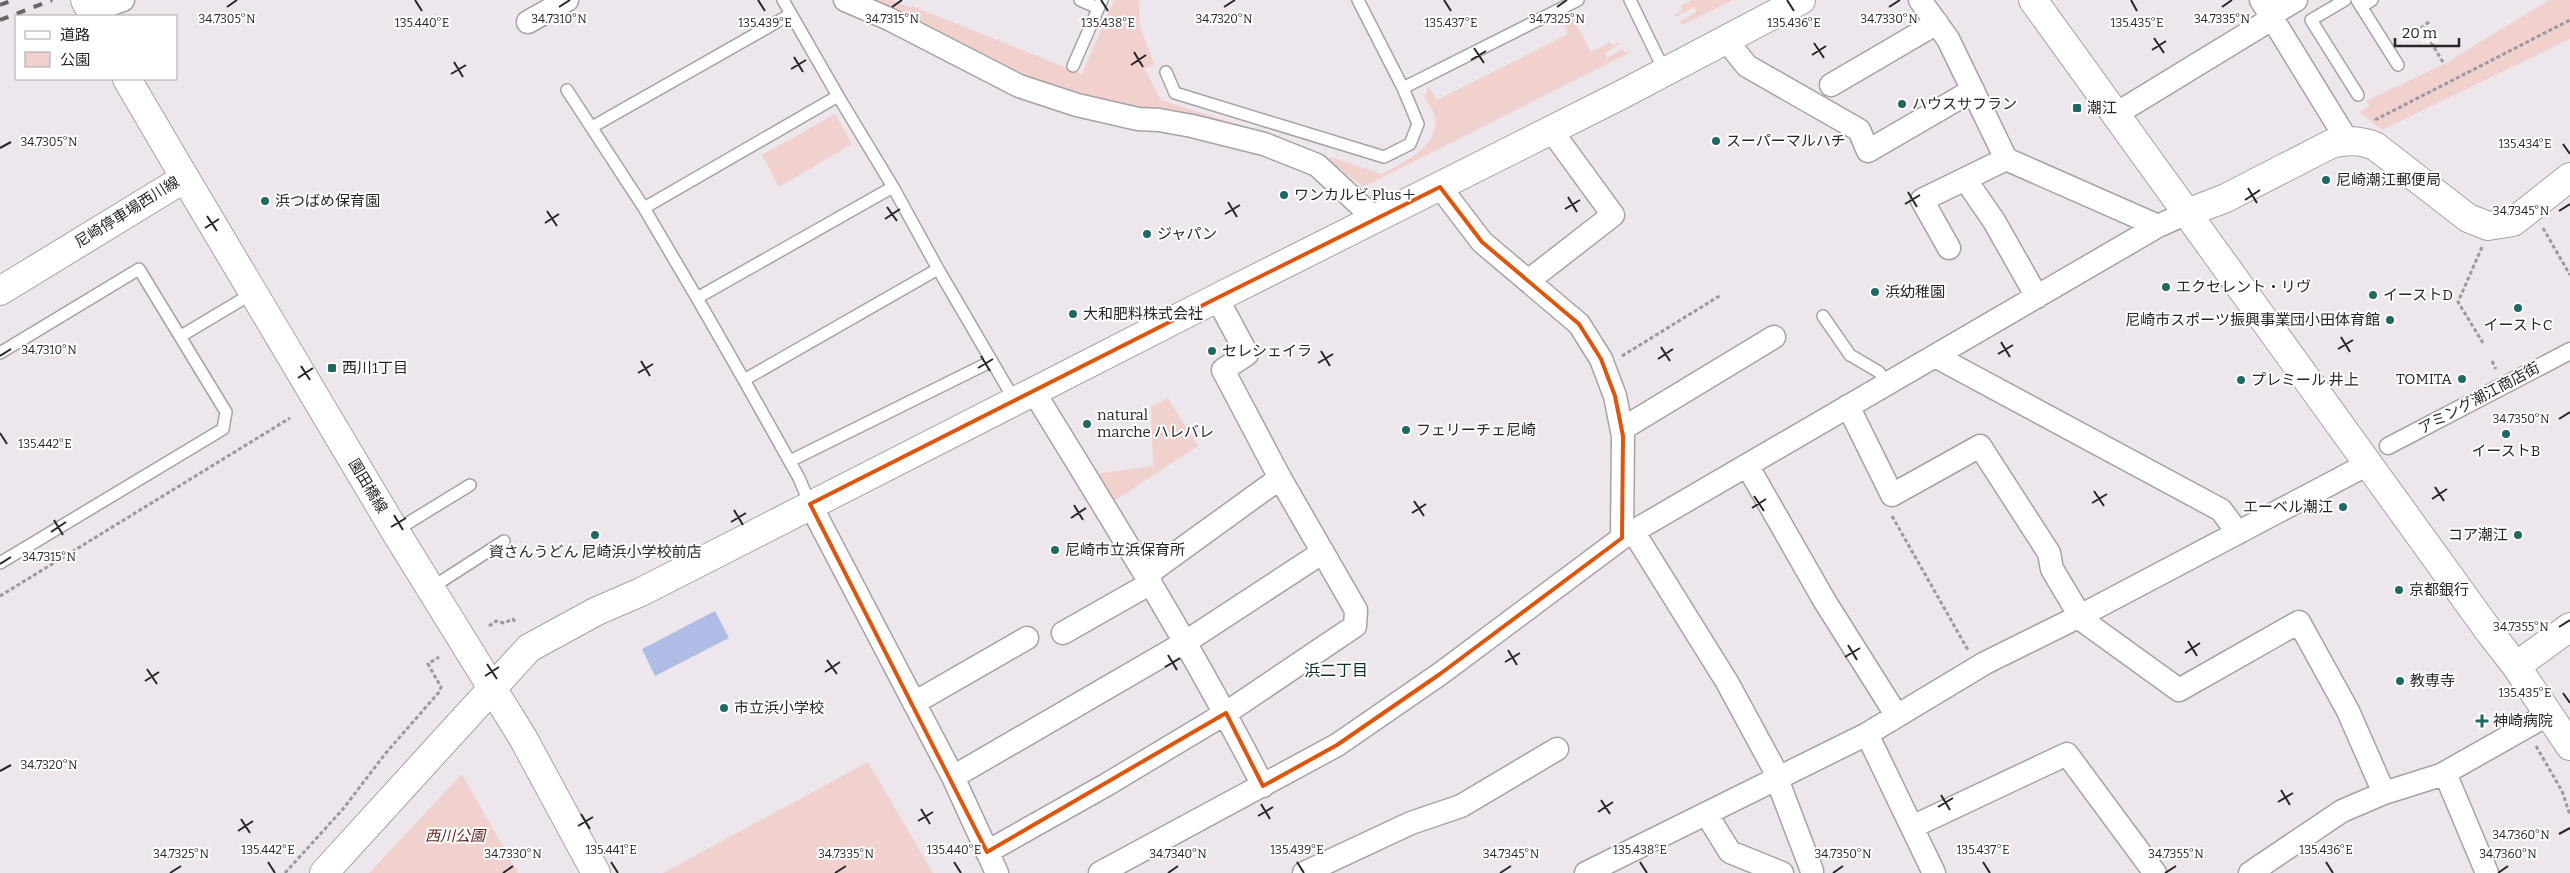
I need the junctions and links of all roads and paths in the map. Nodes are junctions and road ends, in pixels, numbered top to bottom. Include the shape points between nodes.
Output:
1 (123, 0) edge
2 (567, 0) edge
3 (783, 0) edge
4 (845, 0) edge
5 (1080, 0) edge
6 (1358, 0) edge
7 (1578, 0) edge
8 (1630, 0) edge
9 (1801, 0) edge
10 (1920, 0) edge
11 (2296, 0) edge
12 (2346, 0) edge
13 (2372, 0) edge
14 (2040, 2) edge
15 (2359, 3) edge
16 (1100, 4) edge
17 (2266, 8) edge
18 (89, 9) edge
19 (791, 14) junction
20 (2570, 20) edge
21 (528, 22) dead end
22 (2430, 22) dead end
23 (1937, 23) junction
24 (1726, 40) junction
25 (2444, 64) dead end
26 (2398, 65) dead end
27 (1073, 66) dead end
28 (1166, 72) dead end
29 (1665, 72) junction
30 (128, 80) edge
31 (1831, 85) dead end
32 (1403, 88) junction
33 (567, 90) dead end
34 (1974, 90) junction
35 (2358, 95) dead end
36 (838, 96) junction
37 (2116, 114) junction
38 (2372, 122) dead end
39 (592, 127) junction
40 (1551, 130) junction
41 (2347, 140) junction
42 (2006, 159) junction
43 (185, 178) junction
44 (2570, 178) edge
45 (1965, 179) junction
46 (893, 187) junction
47 (1440, 187) junction
48 (644, 208) junction
49 (2187, 213) junction
50 (1375, 219) junction
51 (2539, 221) dead end
52 (2158, 226) junction
53 (2482, 247) dead end
54 (1949, 248) dead end
55 (938, 269) junction
56 (2570, 275) edge
57 (1528, 281) junction
58 (0, 290) edge
59 (253, 293) junction
60 (1721, 295) dead end
61 (2037, 296) junction
62 (697, 298) junction
63 (1217, 298) junction
64 (1823, 316) dead end
65 (181, 336) junction
66 (1774, 337) dead end
67 (2482, 343) dead end
68 (2570, 350) edge
69 (0, 353) edge
70 (1935, 356) junction
71 (992, 361) junction
72 (1604, 368) junction
73 (744, 380) junction
74 (1887, 384) junction
75 (1024, 397) junction
76 (1848, 406) junction
77 (290, 418) dead end
78 (1622, 429) junction
79 (2378, 455) junction
80 (790, 461) junction
81 (1747, 465) junction
82 (1280, 478) junction
83 (470, 485) dead end
84 (1892, 495) junction
85 (810, 504) junction
86 (395, 531) junction
87 (2238, 533) junction
88 (1627, 534) junction
89 (504, 541) dead end
90 (1323, 552) junction
91 (0, 562) edge
92 (1148, 579) junction
93 (431, 588) junction
94 (0, 596) edge
95 (2079, 616) junction
96 (514, 622) dead end
97 (489, 626) dead end
98 (2570, 627) edge
99 (1063, 633) dead end
100 (1027, 638) dead end
101 (1184, 644) junction
102 (439, 657) dead end
103 (2516, 666) junction
104 (1978, 668) junction
105 (492, 688) junction
106 (914, 703) junction
107 (1226, 713) junction
108 (2549, 714) junction
109 (1897, 716) junction
110 (1867, 734) junction
111 (2532, 738) dead end
112 (2570, 746) edge
113 (1557, 749) dead end
114 (2445, 772) junction
115 (953, 777) junction
116 (1778, 779) junction
117 (1263, 786) junction
118 (2384, 793) junction
119 (1707, 815) junction
120 (2570, 815) edge
121 (1912, 827) junction
122 (987, 852) junction
123 (1738, 865) edge
124 (1809, 872) edge
125 (2252, 872) edge
126 (285, 873) edge
127 (324, 873) edge
128 (596, 873) edge
129 (997, 873) edge
130 (1100, 873) edge
131 (1304, 873) edge
132 (1586, 873) edge
133 (1782, 873) edge
134 (1934, 873) edge
135 (2155, 873) edge
136 (2487, 873) edge

1 - 18 street
2 - 21 street
3 - 19 lane
4 - 50 street via 1019,86 1077,105 1138,119 1192,126 1264,144 1317,166
5 - 16 lane
6 - 32 lane
7 - 32 lane
8 - 29 lane
9 - 24 street
10 - 23 street
11 - 17 street
12 - 35 lane via 2311,20
13 - 15 lane
14 - 37 street
15 - 26 lane
16 - 27 lane
17 - 37 street via 2266,23
17 - 41 street
19 - 36 lane
19 - 39 lane
20 - 38 path
22 - 25 path via 2422,27
23 - 31 street
23 - 34 street
24 - 29 street
24 - 34 street via 1746,66 1859,130 1868,152
28 - 32 lane via 1175,93 1384,156 1410,144 1418,124
29 - 40 street
30 - 43 street, 尼崎停車場西川線
33 - 39 lane
34 - 42 street
36 - 46 lane
36 - 48 lane
37 - 49 street
39 - 48 lane
40 - 47 street
40 - 57 street via 1613,216
41 - 44 street via 2374,146 2468,218 2488,226 2513,222
41 - 49 street via 2331,144 2226,198
42 - 45 street
42 - 52 street
43 - 58 street, 尼崎停車場西川線
43 - 59 street, 園田橋線
45 - 54 street via 1922,200
45 - 61 street via 1994,221
46 - 55 lane
46 - 62 lane
47 - 50 street
47 - 57 street via 1482,242
48 - 62 lane
49 - 52 street
49 - 79 street
50 - 63 street
51 - 56 path
52 - 61 street
53 - 67 path via 2458,302
55 - 71 lane
55 - 73 lane
57 - 72 street via 1579,324
59 - 65 lane
59 - 86 street, 園田橋線
60 - 72 path
61 - 70 street
62 - 73 lane
63 - 75 street
63 - 82 street via 1247,354 1223,370
64 - 74 lane via 1850,356 1879,372
65 - 69 lane via 139,269
65 - 91 lane via 226,412 223,429
66 - 78 street
68 - 79 street, アミング潮江商店街
70 - 74 street
70 - 87 street via 2221,510
71 - 75 lane
71 - 80 lane
72 - 78 street via 1615,396
73 - 80 lane
74 - 76 street
75 - 85 street
75 - 92 street
76 - 81 street
76 - 84 street
77 - 94 path
78 - 88 street
79 - 87 street
79 - 103 street via 2490,634
80 - 85 lane
81 - 88 street
81 - 109 street via 1824,600
82 - 90 street
82 - 92 street
83 - 86 lane
84 - 95 street via 1980,446 2049,553 2052,569
84 - 104 path via 1884,503
85 - 105 street via 529,648
85 - 106 street
86 - 93 street, 園田橋線
87 - 95 street
88 - 116 street via 1727,682
88 - 117 street via 1440,674 1337,745
89 - 93 lane
90 - 101 street
90 - 107 street via 1356,610 1355,626
92 - 99 street
92 - 101 street
93 - 105 street, 園田橋線
95 - 104 street
95 - 118 street via 2179,690 2299,622 2348,711
96 - 97 path via 514,619 496,621
98 - 103 street
100 - 106 street
101 - 107 street
101 - 115 street
102 - 126 path via 428,664 441,687 440,691 384,754 343,809
103 - 108 street
104 - 109 street
105 - 127 street
105 - 128 street, 園田橋線 via 523,738
106 - 115 street
107 - 117 street
107 - 122 street
108 - 112 street
108 - 114 street
109 - 110 street
110 - 116 street
110 - 121 street
111 - 120 path via 2562,790
113 - 131 street via 1461,806 1410,823
114 - 118 street
114 - 136 street
115 - 122 street
116 - 119 street
116 - 124 street
117 - 130 street
118 - 125 street via 2342,811
119 - 123 street
119 - 132 street
121 - 134 street
121 - 135 street via 2067,754
122 - 129 street
123 - 133 street

